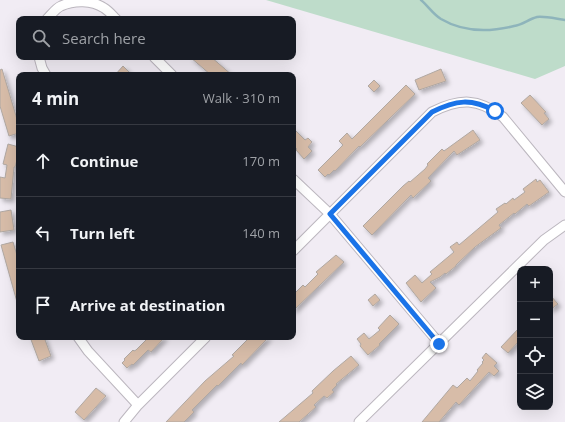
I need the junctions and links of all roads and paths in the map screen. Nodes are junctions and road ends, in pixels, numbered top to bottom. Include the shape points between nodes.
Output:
1 (50, 16) edge
2 (113, 16) edge
3 (40, 60) edge
4 (157, 60) edge
5 (44, 72) edge
6 (169, 72) edge
7 (296, 182) edge
8 (565, 192) edge
9 (330, 214) junction
10 (565, 225) edge
11 (296, 248) edge
12 (80, 340) edge
13 (203, 340) edge
14 (439, 344) junction
15 (138, 405) junction
16 (124, 422) edge
17 (359, 422) edge

1 - 2 street via 60,6 76,2 99,5
3 - 5 street
4 - 6 street
7 - 9 street
8 - 9 street via 503,117 485,106 465,102 447,105 432,112
9 - 11 street
9 - 14 street
10 - 14 street via 544,240
12 - 15 street
13 - 15 street
14 - 17 street
15 - 16 street

